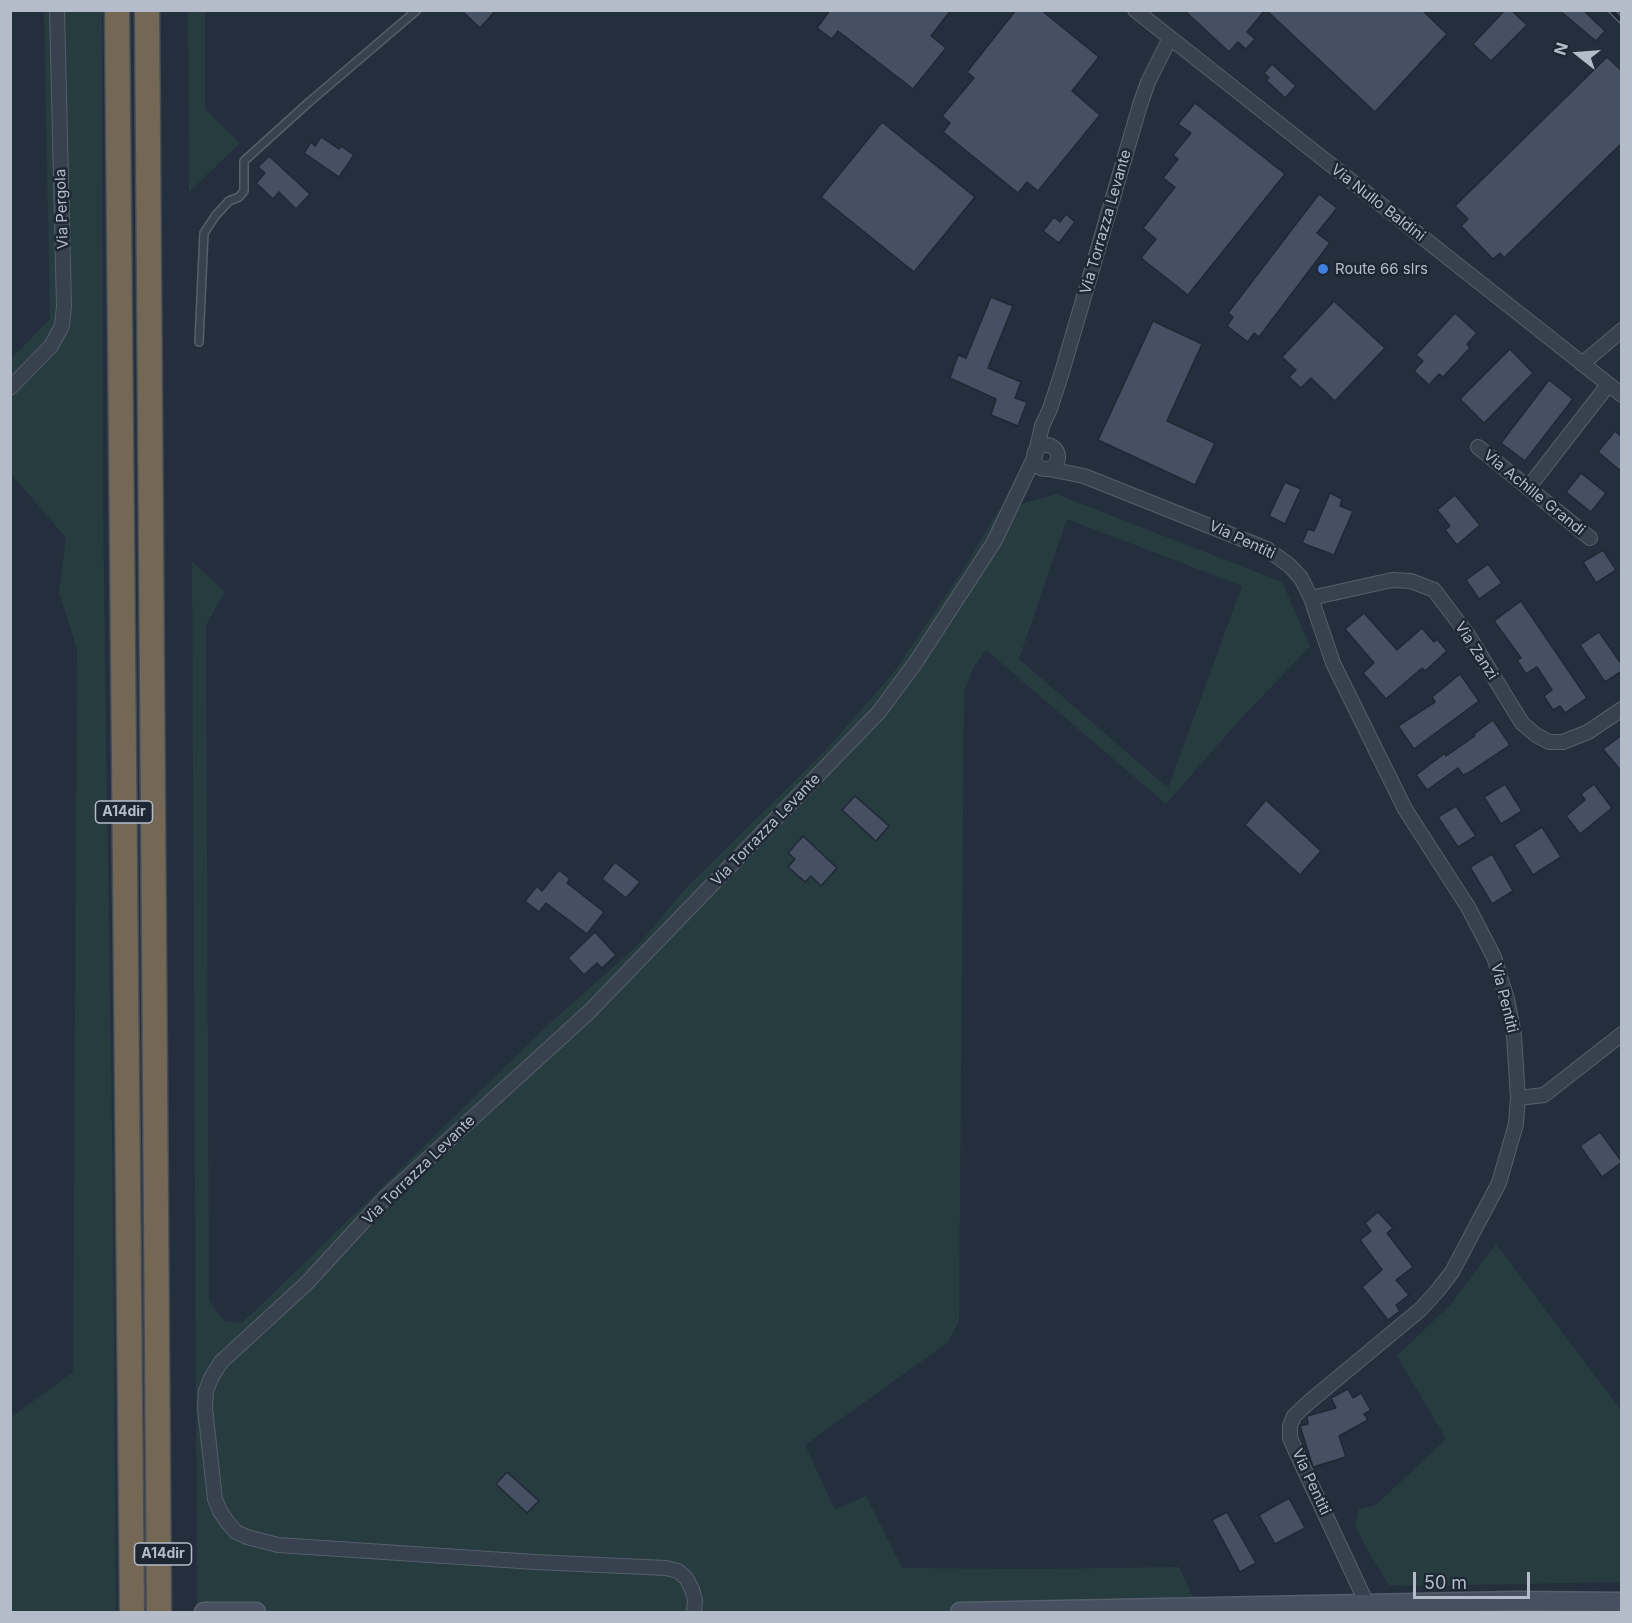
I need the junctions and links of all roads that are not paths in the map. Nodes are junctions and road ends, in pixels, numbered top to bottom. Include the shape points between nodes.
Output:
1 (57, 10) edge
2 (117, 10) edge
3 (147, 10) edge
4 (417, 10) edge
5 (1135, 10) edge
6 (1170, 38) junction
7 (1622, 330) edge
8 (199, 342) dead end
9 (1582, 364) junction
10 (1608, 385) junction
11 (10, 388) edge
12 (1622, 395) edge
13 (1050, 409) junction
14 (1478, 447) dead end
15 (1056, 452) junction
16 (1035, 454) junction
17 (1047, 469) junction
18 (1084, 476) junction
19 (1528, 488) junction
20 (1020, 489) junction
21 (1590, 538) dead end
22 (1311, 598) junction
23 (1622, 709) edge
24 (1622, 1034) edge
25 (1518, 1098) junction
26 (158, 1496) junction
27 (1622, 1602) edge
28 (1370, 1608) edge
29 (132, 1612) edge
30 (159, 1612) edge
31 (168, 1612) edge
32 (204, 1612) edge
33 (210, 1612) edge
34 (256, 1612) edge
35 (694, 1612) edge
36 (960, 1612) edge

1 - 11 street, Via Pergola via 62,326 51,346
2 - 29 highway, A14dir
3 - 26 highway, A14dir
4 - 8 lane via 244,161 244,191 229,201 204,233
5 - 6 street, Via Nullo Baldini
6 - 9 street, Via Nullo Baldini
6 - 13 street, Via Torrazza Levante via 1140,105
7 - 9 street
9 - 10 street, Via Nullo Baldini
10 - 12 street, Via Nullo Baldini
10 - 19 street
13 - 15 street, Via Torrazza Levante via 1050,435
13 - 16 street, Via Torrazza Levante
14 - 19 street, Via Achille Grandi
15 - 16 street via 1046,446
15 - 17 street via 1056,465
15 - 18 street, Via Pentiti
16 - 17 street via 1036,463
16 - 20 street, Via Torrazza Levante
17 - 18 street, Via Pentiti
17 - 20 street, Via Torrazza Levante
18 - 22 street, Via Pentiti via 1267,549 1301,578
19 - 21 street, Via Achille Grandi
20 - 35 street, Via Torrazza Levante via 976,572 879,712 589,1012 385,1198 308,1283 221,1362 206,1391 215,1499 228,1523 247,1537 278,1545 666,1568 686,1578 695,1600
22 - 23 street, Via Zanzi via 1392,580 1411,581 1434,590 1468,635 1522,723 1549,742 1563,742 1588,732
22 - 25 street, Via Pentiti via 1333,663 1405,809 1494,957 1514,1035
24 - 25 street via 1544,1095
25 - 28 street, Via Pentiti via 1516,1124 1499,1183 1452,1272 1420,1309 1308,1402 1290,1426 1290,1438
26 - 30 highway, A14dir
26 - 31 highway, A14dir
27 - 28 main road via 1517,1601
28 - 36 main road
32 - 33 main road
33 - 34 main road

